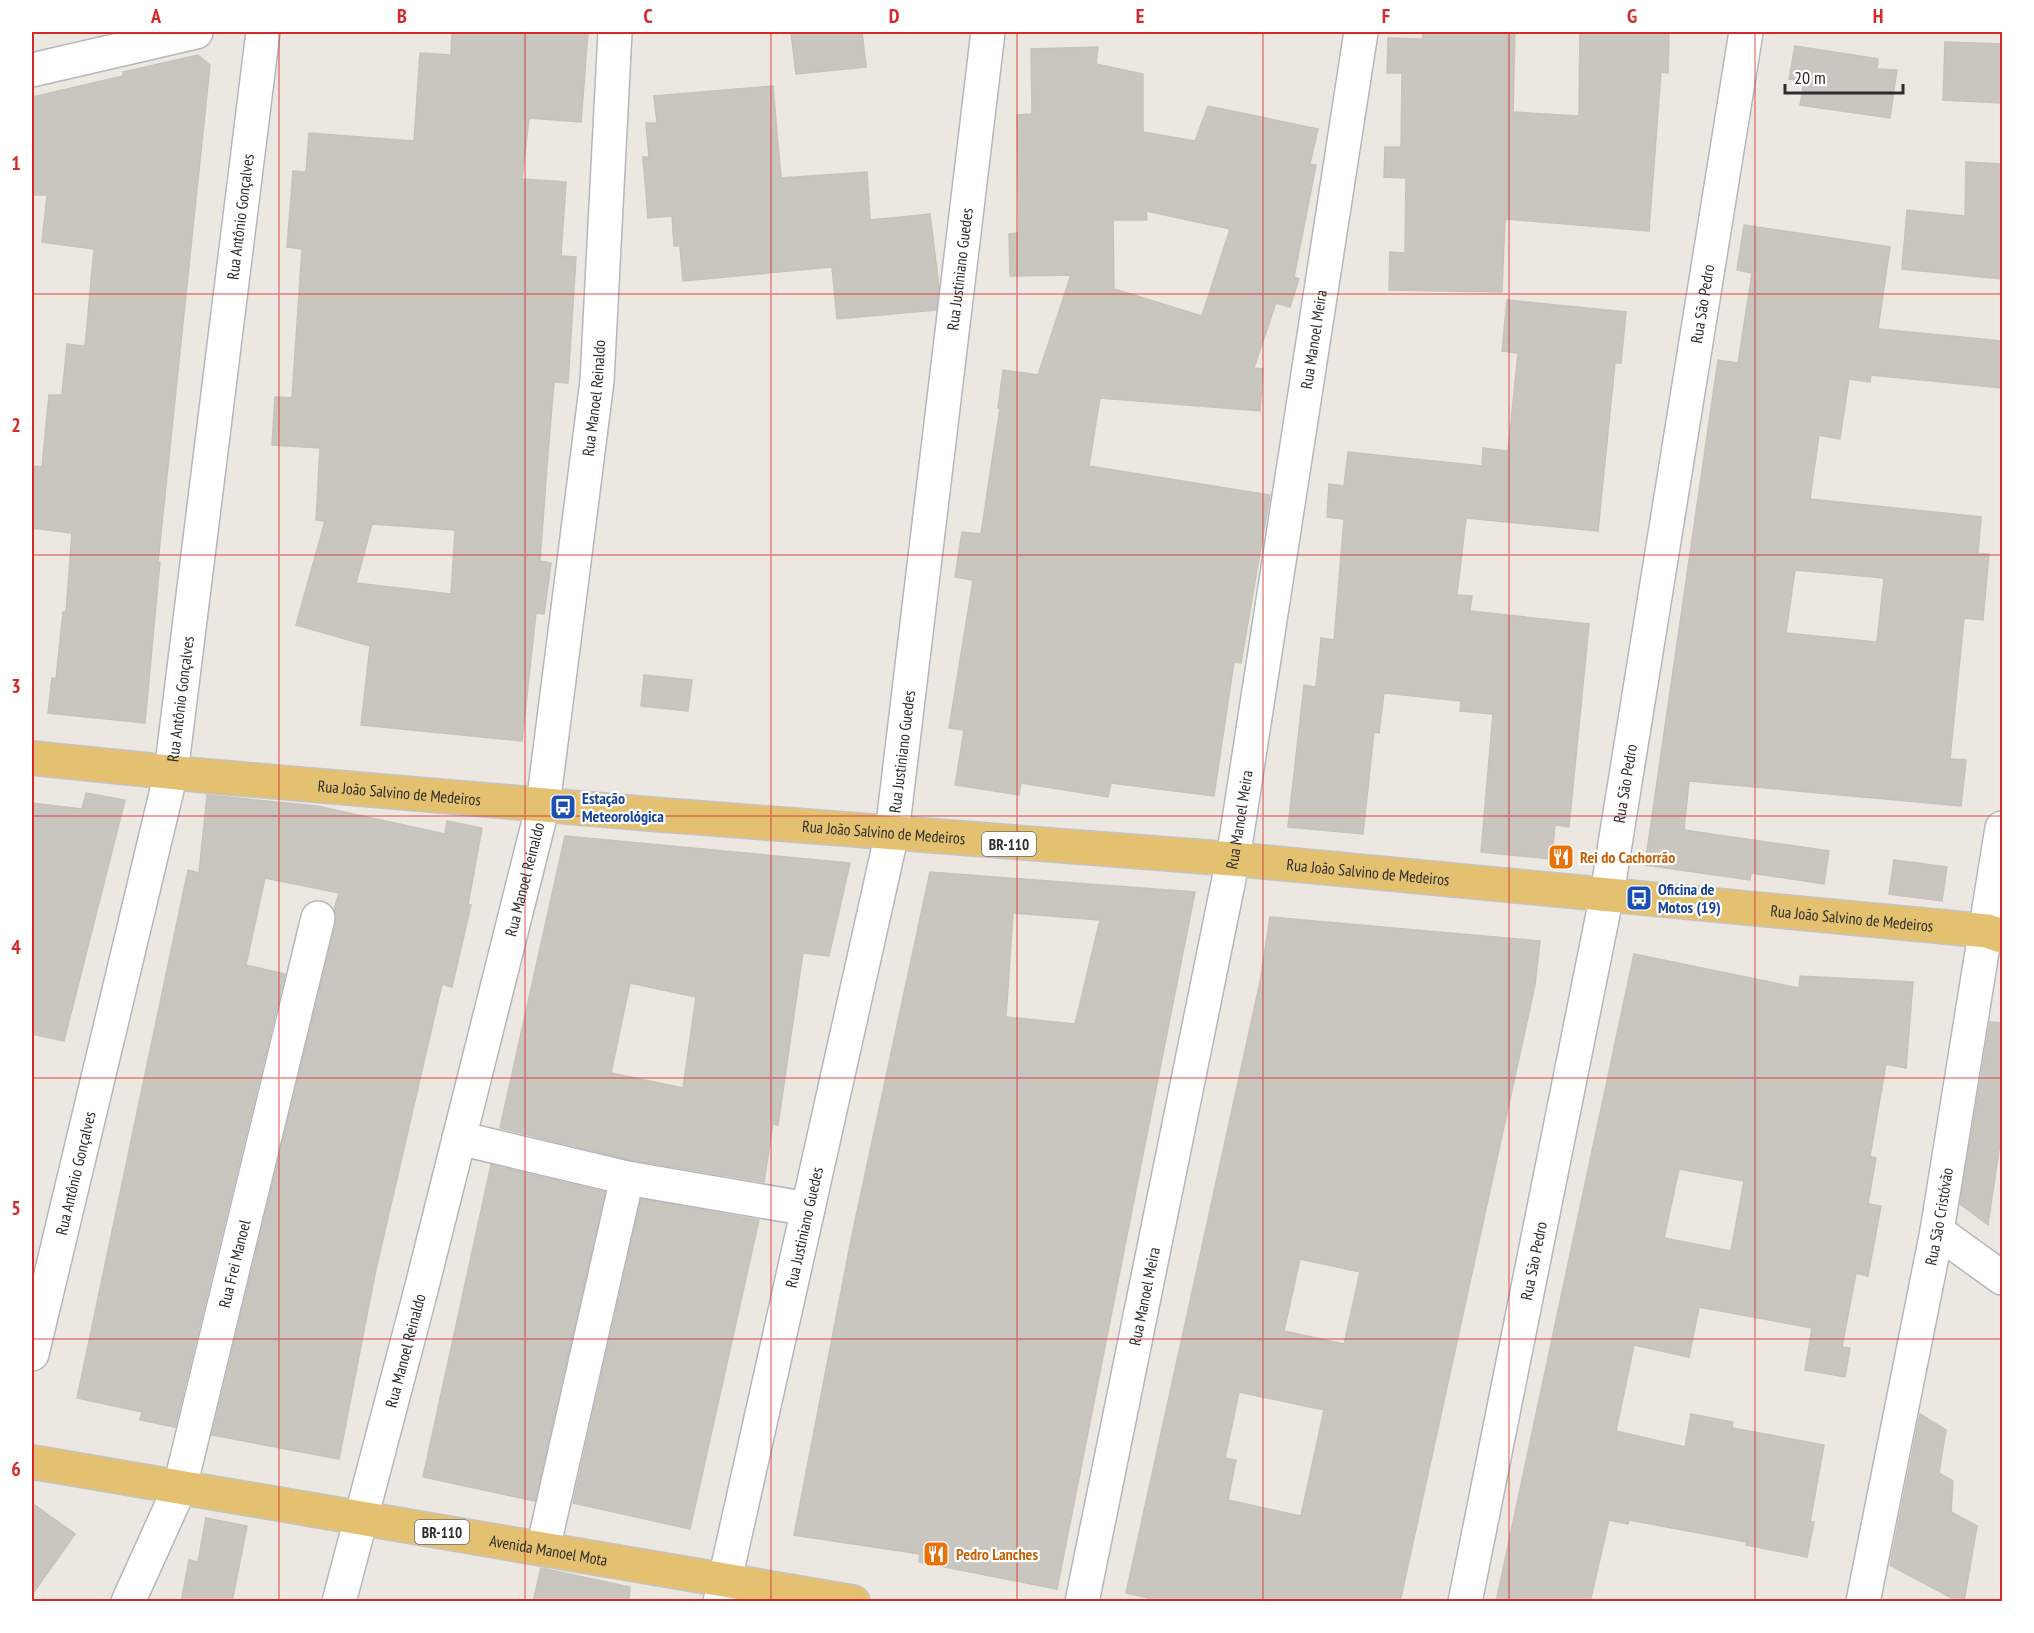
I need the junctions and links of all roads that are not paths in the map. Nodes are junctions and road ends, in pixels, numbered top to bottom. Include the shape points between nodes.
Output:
1 (196, 32) edge
2 (263, 32) edge
3 (615, 32) edge
4 (988, 32) edge
5 (1361, 32) edge
6 (1746, 32) edge
7 (32, 70) edge
8 (32, 758) edge
9 (171, 773) junction
10 (543, 805) junction
11 (2002, 828) edge
12 (892, 833) junction
13 (1233, 859) junction
14 (1607, 894) junction
15 (318, 918) dead end
16 (1995, 933) edge
17 (459, 1138) junction
18 (627, 1178) junction
19 (808, 1209) junction
20 (1937, 1232) junction
21 (2002, 1278) edge
22 (32, 1354) edge
23 (32, 1462) edge
24 (180, 1487) junction
25 (360, 1518) junction
26 (543, 1549) junction
27 (723, 1590) edge
28 (128, 1602) edge
29 (339, 1602) edge
30 (853, 1602) edge
31 (1082, 1602) edge
32 (1465, 1602) edge
33 (1863, 1602) edge

1 - 7 street
2 - 9 street, Rua Antônio Gonçalves
3 - 10 street, Rua Manoel Reinaldo via 597,381
4 - 12 street, Rua Justiniano Guedes
5 - 13 street, Rua Manoel Meira
6 - 14 street, Rua São Pedro
8 - 9 main road, Rua João Salvino de Medeiros / BR-110
9 - 10 main road, Rua João Salvino de Medeiros / BR-110
9 - 22 street, Rua Antônio Gonçalves
10 - 12 main road, Rua João Salvino de Medeiros / BR-110
10 - 17 street, Rua Manoel Reinaldo
11 - 16 street, Rua São Cristóvão
12 - 13 main road, Rua João Salvino de Medeiros / BR-110
12 - 19 street, Rua Justiniano Guedes
13 - 14 main road, Rua João Salvino de Medeiros / BR-110
13 - 31 street, Rua Manoel Meira
14 - 16 main road, Rua João Salvino de Medeiros / BR-110
14 - 32 street, Rua São Pedro
15 - 24 street, Rua Frei Manoel
16 - 20 street, Rua São Cristóvão
17 - 18 street
17 - 25 street, Rua Manoel Reinaldo
18 - 19 street
18 - 26 street
19 - 27 street, Rua Justiniano Guedes
20 - 21 street
20 - 33 street, Rua São Cristóvão
23 - 24 main road, Avenida Manoel Mota / BR-110
24 - 25 main road, Avenida Manoel Mota / BR-110
24 - 28 street, Rua Frei Manoel
25 - 26 main road, Avenida Manoel Mota / BR-110
25 - 29 street, Rua Manoel Reinaldo
26 - 27 main road, Avenida Manoel Mota / BR-110
27 - 30 main road, Avenida Manoel Mota / BR-110

